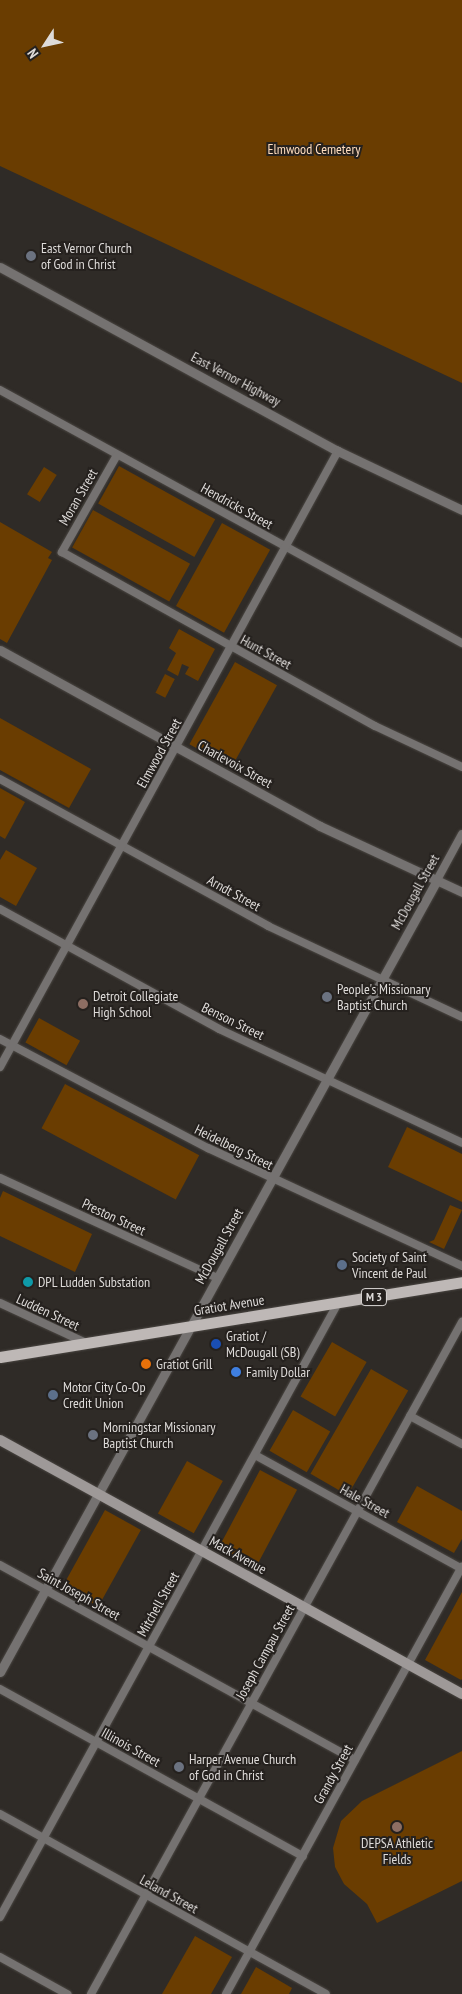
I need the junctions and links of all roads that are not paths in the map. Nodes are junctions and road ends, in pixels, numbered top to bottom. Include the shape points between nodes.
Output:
1 (0, 267) edge
2 (0, 390) edge
3 (338, 451) junction
4 (117, 454) junction
5 (462, 510) edge
6 (286, 548) junction
7 (62, 552) joint
8 (462, 643) edge
9 (231, 648) junction
10 (0, 650) edge
11 (177, 747) junction
12 (462, 767) edge
13 (0, 779) edge
14 (462, 834) edge
15 (122, 846) junction
16 (436, 880) junction
17 (462, 892) edge
18 (0, 909) edge
19 (67, 946) junction
20 (382, 980) junction
21 (462, 1017) edge
22 (0, 1039) edge
23 (12, 1045) junction
24 (0, 1067) edge
25 (327, 1080) junction
26 (462, 1142) edge
27 (0, 1178) edge
28 (272, 1179) junction
29 (462, 1266) edge
30 (217, 1278) junction
31 (462, 1282) edge
32 (338, 1303) junction
33 (0, 1304) edge
34 (189, 1327) junction
35 (461, 1327) edge
36 (86, 1343) junction
37 (0, 1357) edge
38 (410, 1416) junction
39 (0, 1440) edge
40 (462, 1444) edge
41 (255, 1455) junction
42 (98, 1494) junction
43 (357, 1511) junction
44 (202, 1550) junction
45 (0, 1565) edge
46 (462, 1568) edge
47 (45, 1590) junction
48 (304, 1607) junction
49 (149, 1646) junction
50 (408, 1664) junction
51 (0, 1672) edge
52 (0, 1689) edge
53 (462, 1694) edge
54 (251, 1703) junction
55 (96, 1742) junction
56 (355, 1760) junction
57 (198, 1798) junction
58 (0, 1814) edge
59 (43, 1838) junction
60 (303, 1856) junction
61 (146, 1895) junction
62 (0, 1917) edge
63 (250, 1952) junction
64 (0, 1957) edge
65 (67, 1994) edge
66 (91, 1994) edge
67 (226, 1994) edge
68 (326, 1994) edge

1 - 3 street, East Vernor Highway
2 - 4 street, Hendricks Street
3 - 5 street, East Vernor Highway
3 - 6 street, Elmwood Street
4 - 6 street, Hendricks Street
4 - 7 street, Moran Street
6 - 8 street, Hendricks Street
6 - 9 street, Elmwood Street
7 - 9 street, Hunt Street
9 - 11 street, Elmwood Street
9 - 12 street, Hunt Street via 375,726
10 - 11 street, Charlevoix Street
11 - 15 street, Elmwood Street
11 - 16 street, Charlevoix Street via 320,826
13 - 15 street, Arndt Street
14 - 16 street, McDougall Street
15 - 19 street, Elmwood Street
15 - 20 street, Arndt Street via 268,926
16 - 17 street, Charlevoix Street
16 - 20 street, McDougall Street
18 - 19 street, Benson Street
19 - 23 street, Elmwood Street
19 - 25 street, Benson Street via 219,1029
20 - 21 street, Arndt Street
20 - 25 street, McDougall Street
22 - 23 street, Heidelberg Street
23 - 24 street, Elmwood Street
23 - 28 street, Heidelberg Street via 158,1124
25 - 26 street, Benson Street
25 - 28 street, McDougall Street
27 - 30 street, Preston Street
28 - 29 street, Heidelberg Street
28 - 30 street, McDougall Street
30 - 34 street, McDougall Street
31 - 32 main road, Gratiot Avenue / M 3
32 - 34 main road, Gratiot Avenue / M 3
32 - 41 street, Mitchell Street
33 - 36 street, Ludden Street
34 - 36 main road, Gratiot Avenue / M 3
34 - 42 street, McDougall Street
35 - 38 street, Joseph Campau Street
36 - 37 main road, Gratiot Avenue / M 3
38 - 40 street
38 - 43 street, Joseph Campau Street
39 - 42 main road, Mack Avenue
41 - 43 street, Hale Street
41 - 44 street, Mitchell Street
42 - 44 main road, Mack Avenue
42 - 47 street, McDougall Street
43 - 46 street, Hale Street
43 - 48 street, Joseph Campau Street
44 - 48 main road, Mack Avenue
44 - 49 street, Mitchell Street
45 - 47 street, Saint Joseph Street
46 - 50 street, Grandy Street
47 - 49 street, Saint Joseph Street
47 - 51 street, McDougall Street
48 - 50 main road, Mack Avenue
48 - 54 street, Joseph Campau Street
49 - 54 street, Saint Joseph Street
49 - 55 street, Mitchell Street
50 - 53 main road, Mack Avenue
50 - 56 street, Grandy Street
52 - 55 street, Illinois Street
54 - 56 street, Saint Joseph Street
54 - 57 street, Joseph Campau Street
55 - 57 street, Illinois Street
55 - 59 street, Mitchell Street
56 - 60 street, Grandy Street
57 - 60 street, Illinois Street
57 - 61 street, Joseph Campau Street
58 - 59 street, Leland Street
59 - 61 street, Leland Street
59 - 62 street, Mitchell Street
60 - 63 street, Grandy Street
61 - 63 street, Leland Street
61 - 66 street, Joseph Campau Street
63 - 67 street, Grandy Street
63 - 68 street, Leland Street
64 - 65 street

